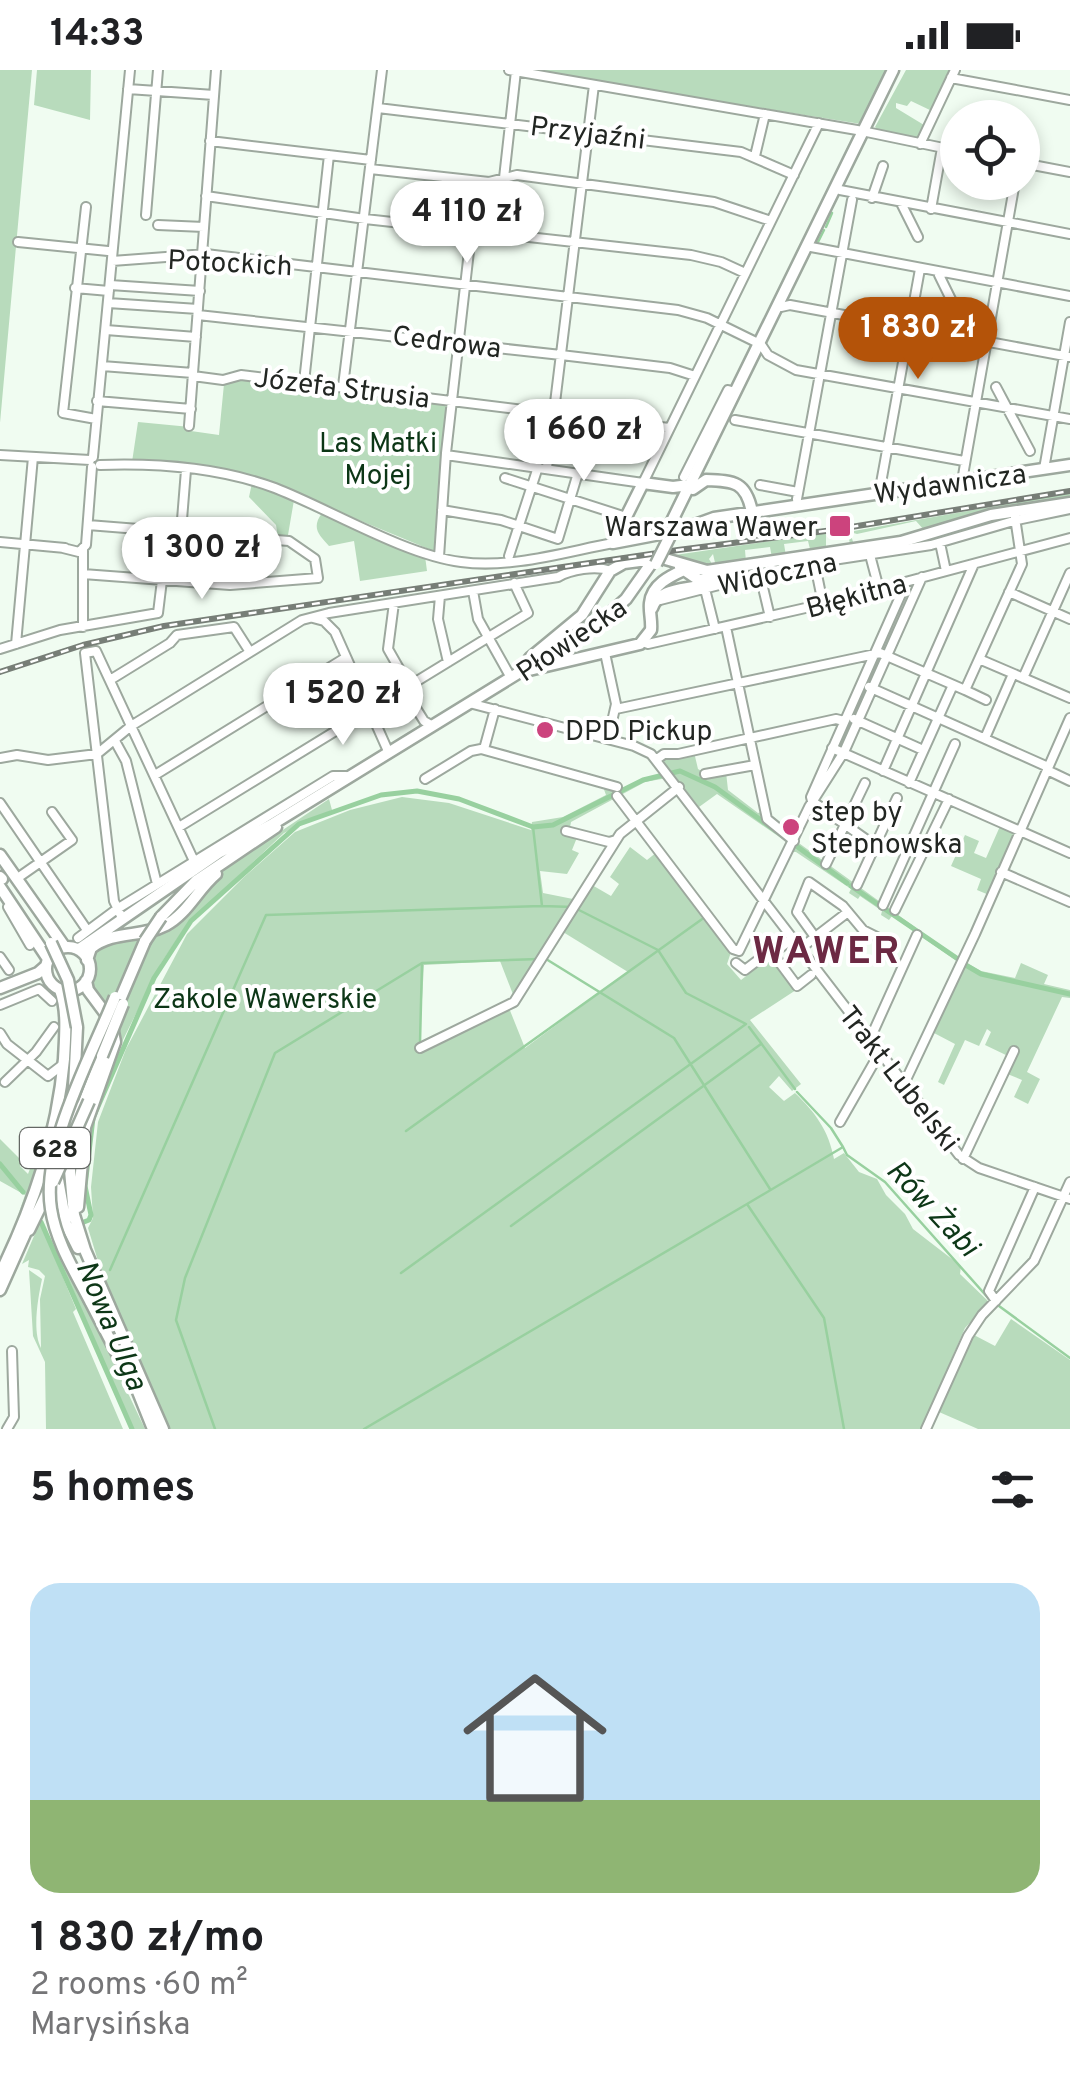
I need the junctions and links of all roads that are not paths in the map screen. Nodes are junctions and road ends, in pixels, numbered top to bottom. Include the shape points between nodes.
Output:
1 (130, 70) edge
2 (158, 70) edge
3 (216, 70) edge
4 (382, 70) edge
5 (508, 70) edge
6 (896, 70) edge
7 (516, 71) edge
8 (953, 74) edge
9 (594, 85) junction
10 (128, 89) junction
11 (156, 92) junction
12 (214, 96) junction
13 (1070, 100) edge
14 (378, 108) junction
15 (764, 114) junction
16 (510, 123) junction
17 (819, 123) junction
18 (588, 132) junction
19 (866, 132) junction
20 (210, 141) junction
21 (920, 144) junction
22 (940, 148) edge
23 (328, 155) junction
24 (756, 156) junction
25 (940, 159) edge
26 (371, 164) junction
27 (883, 166) dead end
28 (1040, 166) edge
29 (1070, 172) edge
30 (794, 174) junction
31 (504, 178) junction
32 (477, 181) junction
33 (582, 184) junction
34 (840, 190) junction
35 (206, 196) junction
36 (872, 198) junction
37 (852, 200) dead end
38 (1012, 200) edge
39 (901, 204) junction
40 (86, 208) dead end
41 (931, 209) junction
42 (323, 210) junction
43 (146, 215) dead end
44 (365, 218) junction
45 (770, 222) junction
46 (1008, 223) junction
47 (158, 225) dead end
48 (204, 227) junction
49 (471, 230) junction
50 (1070, 234) edge
51 (918, 237) dead end
52 (575, 241) junction
53 (18, 242) dead end
54 (811, 247) junction
55 (80, 248) junction
56 (108, 250) dead end
57 (202, 254) junction
58 (842, 254) junction
59 (112, 260) junction
60 (317, 267) junction
61 (920, 268) junction
62 (359, 272) junction
63 (745, 273) junction
64 (938, 274) junction
65 (997, 283) junction
66 (465, 284) junction
67 (75, 288) junction
68 (110, 288) junction
69 (200, 291) junction
70 (568, 296) junction
71 (1070, 296) edge
72 (108, 304) junction
73 (785, 304) junction
74 (198, 312) junction
75 (830, 314) junction
76 (1070, 322) edge
77 (720, 325) junction
78 (310, 328) junction
79 (908, 328) junction
80 (106, 330) junction
81 (352, 330) junction
82 (196, 337) junction
83 (972, 340) junction
84 (459, 342) junction
85 (986, 342) junction
86 (761, 350) junction
87 (976, 350) dead end
88 (561, 355) junction
89 (1067, 357) edge
90 (983, 362) junction
91 (102, 366) junction
92 (193, 375) junction
93 (819, 375) junction
94 (695, 376) junction
95 (304, 382) junction
96 (343, 386) junction
97 (996, 386) dead end
98 (898, 388) junction
99 (452, 400) junction
100 (99, 401) junction
101 (974, 402) junction
102 (1007, 408) junction
103 (191, 409) junction
104 (554, 412) junction
105 (1052, 416) junction
106 (98, 419) junction
107 (1070, 419) edge
108 (736, 420) dead end
109 (189, 426) dead end
110 (670, 428) junction
111 (808, 433) junction
112 (887, 447) junction
113 (1030, 451) dead end
114 (0, 455) edge
115 (446, 455) junction
116 (33, 458) junction
117 (964, 461) junction
118 (95, 462) junction
119 (1070, 465) edge
120 (703, 466) junction
121 (542, 468) junction
122 (1044, 469) junction
123 (186, 470) junction
124 (578, 473) junction
125 (505, 478) dead end
126 (716, 480) junction
127 (962, 482) junction
128 (642, 483) junction
129 (689, 484) junction
130 (760, 484) dead end
131 (532, 487) junction
132 (673, 487) junction
133 (879, 494) junction
134 (570, 499) junction
135 (681, 501) junction
136 (1070, 506) edge
137 (442, 510) junction
138 (752, 512) junction
139 (1015, 516) junction
140 (626, 517) junction
141 (519, 526) junction
142 (671, 528) junction
143 (88, 530) junction
144 (168, 531) junction
145 (180, 532) junction
146 (620, 538) junction
147 (1070, 538) edge
148 (0, 542) edge
149 (940, 543) junction
150 (24, 545) junction
151 (83, 548) junction
152 (1022, 552) junction
153 (870, 555) junction
154 (510, 556) dead end
155 (439, 557) junction
156 (813, 559) junction
157 (656, 562) junction
158 (631, 563) junction
159 (750, 564) junction
160 (974, 564) junction
161 (610, 571) junction
162 (946, 571) junction
163 (1070, 573) edge
164 (84, 574) junction
165 (692, 575) junction
166 (760, 575) junction
167 (922, 577) junction
168 (163, 580) junction
169 (514, 583) junction
170 (903, 583) junction
171 (879, 589) junction
172 (473, 590) junction
173 (1009, 592) junction
174 (440, 596) junction
175 (659, 600) dead end
176 (394, 603) junction
177 (823, 604) junction
178 (620, 605) junction
179 (1052, 612) junction
180 (651, 614) junction
181 (770, 617) junction
182 (313, 618) junction
183 (1070, 619) edge
184 (83, 627) junction
185 (726, 627) junction
186 (715, 629) junction
187 (488, 638) junction
188 (575, 642) junction
189 (16, 644) junction
190 (636, 645) junction
191 (0, 650) edge
192 (250, 652) junction
193 (605, 653) junction
194 (880, 654) junction
195 (345, 658) junction
196 (584, 659) junction
197 (979, 659) junction
198 (448, 662) junction
199 (517, 673) junction
200 (927, 673) junction
201 (1018, 676) junction
202 (110, 680) junction
203 (861, 683) junction
204 (738, 684) junction
205 (953, 685) junction
206 (407, 688) junction
207 (873, 688) junction
208 (966, 688) junction
209 (1070, 698) edge
210 (986, 700) dead end
211 (491, 704) junction
212 (912, 706) junction
213 (616, 708) junction
214 (369, 710) junction
215 (845, 718) junction
216 (938, 718) junction
217 (1070, 718) edge
218 (858, 720) junction
219 (427, 723) junction
220 (131, 726) junction
221 (1068, 728) edge
222 (608, 738) junction
223 (750, 738) junction
224 (898, 738) junction
225 (985, 738) junction
226 (115, 741) junction
227 (954, 744) dead end
228 (832, 748) junction
229 (484, 749) junction
230 (923, 750) junction
231 (388, 751) junction
232 (843, 753) junction
233 (98, 754) junction
234 (0, 758) edge
235 (657, 759) junction
236 (755, 765) junction
237 (1047, 768) junction
238 (882, 771) junction
239 (705, 774) dead end
240 (155, 776) junction
241 (346, 776) junction
242 (425, 779) dead end
243 (1070, 781) edge
244 (865, 783) dead end
245 (909, 783) junction
246 (679, 787) junction
247 (933, 793) junction
248 (896, 798) dead end
249 (949, 798) junction
250 (812, 801) junction
251 (0, 803) edge
252 (52, 812) dead end
253 (635, 821) junction
254 (843, 823) junction
255 (271, 825) junction
256 (178, 827) junction
257 (1020, 830) junction
258 (566, 831) dead end
259 (616, 840) junction
260 (794, 841) junction
261 (874, 845) junction
262 (237, 853) junction
263 (1070, 853) edge
264 (194, 861) junction
265 (40, 862) junction
266 (826, 864) dead end
267 (0, 871) edge
268 (1002, 872) junction
269 (20, 877) dead end
270 (157, 884) junction
271 (857, 885) dead end
272 (0, 895) edge
273 (764, 899) junction
274 (1070, 902) edge
275 (883, 905) dead end
276 (896, 910) dead end
277 (848, 912) junction
278 (119, 914) junction
279 (157, 918) junction
280 (87, 930) junction
281 (917, 935) dead end
282 (815, 937) junction
283 (793, 938) junction
284 (883, 940) dead end
285 (141, 942) junction
286 (79, 943) junction
287 (30, 944) dead end
288 (64, 946) junction
289 (801, 948) junction
290 (0, 957) edge
291 (777, 959) dead end
292 (87, 960) junction
293 (47, 962) junction
294 (736, 963) dead end
295 (8, 970) dead end
296 (62, 970) junction
297 (811, 975) dead end
298 (48, 980) junction
299 (86, 981) junction
300 (60, 990) junction
301 (0, 991) edge
302 (52, 1001) dead end
303 (121, 1003) junction
304 (0, 1005) edge
305 (110, 1019) junction
306 (54, 1027) dead end
307 (0, 1034) edge
308 (870, 1039) junction
309 (420, 1048) dead end
310 (880, 1052) junction
311 (1014, 1052) dead end
312 (29, 1060) junction
313 (64, 1062) junction
314 (2, 1081) edge
315 (904, 1084) junction
316 (18, 1087) dead end
317 (57, 1114) junction
318 (840, 1122) dead end
319 (963, 1159) junction
320 (1070, 1182) edge
321 (48, 1185) junction
322 (1035, 1186) junction
323 (1066, 1198) edge
324 (75, 1224) junction
325 (0, 1274) edge
326 (0, 1290) edge
327 (996, 1301) junction
328 (12, 1351) dead end
329 (134, 1384) junction
330 (7, 1429) edge
331 (154, 1429) edge
332 (163, 1429) edge
333 (926, 1429) edge

1 - 10 street
2 - 11 street
3 - 12 street
4 - 14 street
5 - 7 street
6 - 19 main road, 628
7 - 9 street
7 - 16 street
8 - 13 street
8 - 21 street
9 - 15 street
9 - 18 street
10 - 11 street
10 - 59 street
11 - 12 street
11 - 43 street
12 - 20 street
14 - 16 street, Przyjaźni
14 - 26 street
15 - 17 street
15 - 24 street
16 - 18 street, Przyjaźni
16 - 31 street
17 - 19 street
17 - 30 street
18 - 24 street, Przyjaźni
18 - 33 street
19 - 21 street
19 - 34 main road, 628
19 - 86 main road, 628
20 - 23 street
20 - 35 street
21 - 22 street
23 - 26 street
23 - 42 street
24 - 30 street, Przyjaźni
25 - 41 street
26 - 32 street
26 - 44 street
27 - 36 street
28 - 29 street
30 - 45 street
31 - 32 street
31 - 33 street
32 - 49 street
33 - 45 street via 714,202
33 - 52 street
34 - 36 street
34 - 54 main road, 628
35 - 42 street
35 - 48 street
36 - 39 street
37 - 58 street
38 - 46 street
39 - 41 street
39 - 51 street
40 - 55 street
41 - 46 street
42 - 44 street
42 - 60 street
44 - 49 street
44 - 62 street
45 - 63 street
46 - 50 street
46 - 65 street
47 - 48 street
48 - 57 street
49 - 52 street
49 - 66 street
52 - 63 street via 691,255
52 - 70 street
53 - 55 street
54 - 58 street
54 - 73 main road, 628
55 - 56 street
55 - 67 street
57 - 59 street, Potockich
57 - 60 street, Potockich
57 - 69 street
58 - 61 street
58 - 75 street
59 - 68 street
60 - 62 street, Potockich
60 - 78 street
61 - 64 street
61 - 79 street
62 - 66 street, Potockich
62 - 81 street
63 - 77 street
64 - 65 street
64 - 83 street
65 - 71 street
65 - 85 street
66 - 70 street, Potockich
66 - 84 street
67 - 68 street
67 - 106 street via 63,413
68 - 69 street
68 - 72 street
69 - 74 street
70 - 77 street, Potockich via 678,310
70 - 88 street
72 - 74 street, Cedrowa
72 - 80 street
73 - 75 street
73 - 86 main road, 628
74 - 78 street, Cedrowa
74 - 82 street
75 - 79 street
75 - 93 street
76 - 89 street
77 - 86 street, Potockich
77 - 94 street
78 - 81 street, Cedrowa
78 - 95 street
79 - 83 street
79 - 98 street
80 - 82 street
80 - 91 street
81 - 84 street, Cedrowa
81 - 96 street
82 - 92 street
83 - 85 street
84 - 88 street, Cedrowa
84 - 99 street
85 - 89 street
85 - 90 street
86 - 93 street, Potockich via 790,368
86 - 120 main road, 628
86 - 129 main road, 628
87 - 90 street
88 - 94 street, Cedrowa
88 - 104 street
89 - 105 street
90 - 101 street
91 - 92 street, Józefa Strusia
91 - 100 street
92 - 95 street, Józefa Strusia
92 - 103 street
93 - 98 street, Potockich
93 - 111 street
94 - 110 street
95 - 96 street, Józefa Strusia
96 - 99 street, Józefa Strusia
97 - 102 street
98 - 101 street, Potockich
98 - 112 street
99 - 104 street, Józefa Strusia
99 - 115 street
100 - 103 street
100 - 106 street
101 - 102 street, Potockich
101 - 117 street
102 - 105 street, Potockich
102 - 113 street
103 - 109 street
104 - 110 street, Józefa Strusia
104 - 121 street
105 - 107 street, Potockich
105 - 122 street
106 - 118 street
108 - 111 street
110 - 128 street
111 - 112 street
111 - 130 street via 797,496
112 - 117 street
112 - 133 street
114 - 116 street
115 - 121 street
115 - 137 street
116 - 118 street
116 - 150 street
117 - 127 street
118 - 123 street
118 - 143 street
119 - 122 main road, Wydawnicza
120 - 126 main road
120 - 129 main road, 628
121 - 124 street
121 - 131 street
122 - 127 main road, Wydawnicza
123 - 145 street
123 - 155 street via 266,486
124 - 128 street
124 - 134 street
125 - 131 street
126 - 129 main road
126 - 138 main road via 744,488
127 - 133 main road, Wydawnicza
128 - 132 main road
128 - 140 main road
129 - 132 main road
129 - 135 main road, 628
129 - 142 main road, 628
131 - 134 street
131 - 141 street
132 - 135 main road
133 - 138 main road, Wydawnicza
134 - 140 street
134 - 141 street via 558,539
135 - 142 main road, 628
136 - 139 main road, Widoczna
137 - 141 street
137 - 155 street
138 - 146 main road, Wydawnicza
139 - 149 street, Widoczna
139 - 152 street
139 - 156 main road, Widoczna
140 - 146 main road
141 - 154 street
142 - 157 main road, Płowiecka / 628, bridge
143 - 144 street
143 - 151 street
144 - 145 street
144 - 168 street
145 - 168 street via 289,541 314,560 318,578 232,585
146 - 155 street via 493,563
147 - 152 street, Błękitna
148 - 150 street
149 - 153 street, Widoczna
149 - 162 street
150 - 151 street
150 - 189 street
151 - 164 street
152 - 160 street, Błękitna
152 - 173 street
153 - 156 street, Widoczna
153 - 171 street
156 - 159 main road, Widoczna
156 - 166 street, Widoczna
156 - 177 street
157 - 158 main road
157 - 165 main road, Widoczna
157 - 165 main road
157 - 178 main road, Płowiecka / 628
157 - 188 main road, Płowiecka / 628 via 625,607
158 - 161 main road
158 - 178 main road via 615,572 604,591 606,604
159 - 165 main road, Widoczna
159 - 165 main road, Widoczna
160 - 162 street, Błękitna
160 - 200 street
161 - 169 street
161 - 199 main road via 582,615
162 - 167 street, Błękitna
163 - 179 street
164 - 168 street
164 - 184 street
165 - 166 street, Widoczna
165 - 175 street, Widoczna
165 - 180 main road, Widoczna via 689,587 659,596
165 - 180 main road, Widoczna via 654,590
165 - 186 street
166 - 181 street
167 - 170 street, Błękitna
167 - 194 street
168 - 184 street via 159,612
169 - 172 street
169 - 187 street via 528,613
170 - 171 street, Błękitna
170 - 194 street
171 - 177 street, Błękitna
172 - 174 street
172 - 187 street
173 - 179 street
173 - 197 street
174 - 176 street
174 - 198 street
176 - 182 street
176 - 206 street via 388,649
177 - 181 street, Błękitna
178 - 199 main road, Płowiecka / 628
179 - 183 street
179 - 201 street
180 - 190 main road, Widoczna via 651,630
181 - 185 street, Błękitna
182 - 192 street
182 - 195 street via 330,626
184 - 189 street
185 - 186 street, Błękitna
185 - 204 street
186 - 190 street, Błękitna
187 - 198 street
187 - 199 street
188 - 196 main road via 574,655
188 - 199 main road, Płowiecka / 628
189 - 191 street
190 - 193 main road, Błękitna
192 - 202 street via 234,627 177,635
192 - 220 street
193 - 196 main road, Błękitna
193 - 213 street
194 - 200 street
194 - 203 street
194 - 204 street
194 - 207 street
195 - 214 street
195 - 240 street
196 - 199 main road, Błękitna
197 - 201 street
197 - 208 street
198 - 206 street
199 - 211 main road, Płowiecka / 628
199 - 219 main road, Płowiecka / 628
200 - 205 street
200 - 212 street
201 - 209 street
201 - 225 street
202 - 220 street
202 - 233 street via 96,651 85,653
203 - 207 street
203 - 215 street
204 - 213 street
204 - 223 street
205 - 208 street
205 - 216 street
206 - 214 street
206 - 219 street
207 - 212 street
207 - 218 street
208 - 210 street
211 - 222 street, Trakt Lubelski
211 - 229 street
211 - 262 main road, Płowiecka / 628 via 473,704
212 - 216 street
212 - 224 street
213 - 222 street
214 - 231 street
214 - 256 street
215 - 218 street
215 - 223 street
215 - 228 street
216 - 225 street
216 - 230 street
217 - 221 street
218 - 224 street
218 - 232 street
219 - 231 main road, Płowiecka / 628
220 - 226 street
220 - 240 street
221 - 237 street
222 - 235 street, Trakt Lubelski
223 - 235 street
223 - 236 street
224 - 230 street
224 - 238 street
225 - 237 street
226 - 233 street
226 - 270 street via 126,760
227 - 247 street
228 - 232 street
228 - 250 street
229 - 242 street
229 - 253 street via 617,791
230 - 245 street
231 - 241 main road, Płowiecka / 628
232 - 238 street
232 - 250 street
233 - 234 street
233 - 278 street
235 - 246 street, Trakt Lubelski
236 - 239 street
236 - 260 street via 767,819
237 - 243 street
237 - 257 street
238 - 245 street
240 - 256 street
241 - 255 main road, Płowiecka / 628
241 - 264 street, Płowiecka via 333,776
244 - 254 street
245 - 247 street
246 - 253 street
246 - 273 street, Trakt Lubelski
247 - 249 street
247 - 275 street
248 - 261 street
249 - 257 street
249 - 276 street
250 - 254 street
250 - 260 street
251 - 265 street
252 - 265 street via 72,840
253 - 259 street
253 - 273 street via 736,952
254 - 261 street
254 - 266 street
255 - 278 main road, Płowiecka
255 - 279 main road, 628 via 189,881
256 - 264 street
257 - 263 street
257 - 268 street
258 - 259 street
259 - 309 street via 514,1002
260 - 273 street
261 - 271 street
262 - 279 main road, 628
262 - 292 main road via 174,920 106,938
264 - 270 street, Płowiecka
265 - 269 street
265 - 280 street
267 - 288 main road
267 - 293 main road
267 - 296 main road, bridge
267 - 296 main road, bridge via 50,940
268 - 274 street
268 - 315 street
270 - 278 street, Płowiecka
272 - 287 street
273 - 283 street, Trakt Lubelski
277 - 282 street
277 - 282 street via 809,882 797,912
277 - 284 street
278 - 280 street, Płowiecka
278 - 286 main road, Płowiecka
279 - 285 main road, 628, bridge
280 - 286 street, Płowiecka
281 - 308 street
282 - 289 street
283 - 289 street, Trakt Lubelski
283 - 294 street via 780,948 770,941 746,970
285 - 303 main road
285 - 329 main road, 628, bridge via 60,1133 50,1176 56,1230
286 - 288 main road
286 - 292 main road
288 - 293 main road
289 - 308 street, Trakt Lubelski
290 - 295 street
291 - 297 street via 798,986
292 - 299 main road
293 - 298 main road
293 - 301 main road
296 - 324 main road, bridge via 75,1028
298 - 300 main road
298 - 301 main road
299 - 300 main road
299 - 305 main road
300 - 313 main road
302 - 304 street via 39,988
303 - 321 main road, bridge
303 - 324 main road, 628, bridge via 79,1122
305 - 321 main road, bridge via 110,1046
305 - 324 main road via 114,1048 85,1127
306 - 312 street
307 - 312 street
308 - 310 street, Trakt Lubelski
310 - 315 street, Trakt Lubelski
310 - 318 street
311 - 319 street
312 - 313 street via 52,1076
312 - 314 street
313 - 317 main road
314 - 316 street
315 - 319 street, Trakt Lubelski
317 - 324 main road via 57,1179
317 - 325 main road via 32,1202
319 - 322 street, Trakt Lubelski
320 - 323 street
321 - 326 main road
322 - 323 street, Trakt Lubelski
322 - 327 street via 989,1291
323 - 327 street via 1032,1263
324 - 329 main road via 78,1248
324 - 332 main road
327 - 333 street via 968,1336
328 - 330 street via 14,1415
329 - 331 main road, 628

